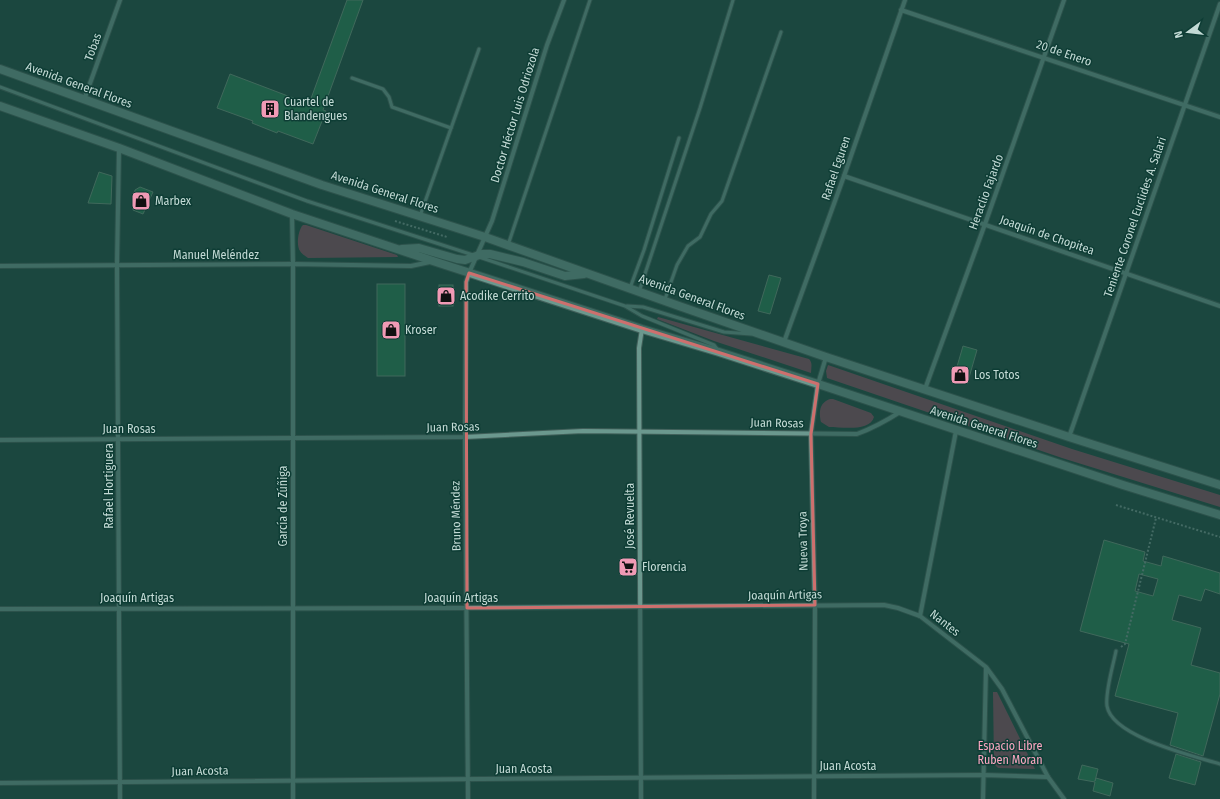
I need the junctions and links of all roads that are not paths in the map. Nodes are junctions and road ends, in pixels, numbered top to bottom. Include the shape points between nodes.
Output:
1 (120, 0) edge
2 (564, 0) edge
3 (590, 0) edge
4 (732, 0) edge
5 (905, 0) edge
6 (1064, 0) edge
7 (1220, 4) edge
8 (901, 10) junction
9 (781, 32) dead end
10 (479, 49) dead end
11 (1044, 57) junction
12 (0, 69) edge
13 (352, 78) dead end
14 (0, 87) edge
15 (84, 100) junction
16 (1185, 105) junction
17 (0, 106) edge
18 (1220, 117) edge
19 (451, 128) junction
20 (679, 138) dead end
21 (119, 148) junction
22 (844, 176) junction
23 (292, 214) junction
24 (420, 216) junction
25 (985, 224) junction
26 (485, 237) junction
27 (508, 245) junction
28 (399, 250) junction
29 (477, 256) junction
30 (433, 261) junction
31 (293, 264) junction
32 (117, 265) junction
33 (0, 266) edge
34 (469, 273) junction
35 (1126, 274) junction
36 (591, 275) junction
37 (630, 288) junction
38 (639, 292) junction
39 (664, 301) junction
40 (625, 306) junction
41 (1220, 306) edge
42 (642, 330) junction
43 (763, 335) junction
44 (784, 342) junction
45 (719, 352) junction
46 (826, 357) junction
47 (818, 384) junction
48 (925, 390) junction
49 (900, 412) junction
50 (640, 431) junction
51 (956, 431) junction
52 (811, 434) junction
53 (465, 437) junction
54 (1069, 437) junction
55 (294, 438) junction
56 (119, 439) junction
57 (0, 440) edge
58 (1220, 485) edge
59 (1220, 515) edge
60 (815, 605) junction
61 (639, 607) junction
62 (120, 608) junction
63 (293, 608) junction
64 (467, 608) junction
65 (0, 609) edge
66 (920, 616) junction
67 (1116, 651) road end
68 (986, 667) junction
69 (1220, 764) edge
70 (983, 775) junction
71 (815, 776) junction
72 (1048, 777) junction
73 (641, 778) junction
74 (293, 780) junction
75 (468, 780) junction
76 (0, 783) edge
77 (120, 783) junction
78 (120, 799) edge
79 (293, 799) edge
80 (468, 799) edge
81 (641, 799) edge
82 (814, 799) edge
83 (983, 799) edge
84 (1064, 799) edge

1 - 15 street, Tobas
2 - 26 street, Doctor Héctor Luis Odriozola
3 - 27 lane
4 - 38 lane via 700,108
5 - 8 street, Rafael Eguren
6 - 11 street, Heraclio Fajardo
7 - 16 street, Teniente Coronel Euclides A. Salari
8 - 11 street, 20 de Enero
8 - 22 street, Rafael Eguren
9 - 39 lane via 722,201 711,214 700,237 688,246 677,265
10 - 19 lane
11 - 16 street, 20 de Enero
11 - 25 street, Heraclio Fajardo
12 - 15 main road, Avenida General Flores
13 - 19 lane via 383,89 392,107
14 - 29 lane, Avenida General Flores via 308,201
15 - 24 main road, Avenida General Flores via 322,185
16 - 18 street, 20 de Enero
16 - 35 street, Teniente Coronel Euclides A. Salari
17 - 21 main road, Avenida General Flores
19 - 24 lane
20 - 37 lane
21 - 23 main road, Avenida General Flores
21 - 32 street, Rafael Hortiguera
22 - 25 street, Joaquín de Chopitea
22 - 44 street, Rafael Eguren
23 - 28 main road, Avenida General Flores
23 - 31 street, García de Zúñiga
24 - 26 main road, Avenida General Flores
25 - 35 street, Joaquín de Chopitea
25 - 48 street, Heraclio Fajardo
26 - 27 main road, Avenida General Flores
26 - 29 street, Bruno Méndez
27 - 36 main road, Avenida General Flores
28 - 29 main road via 419,248 465,260
28 - 30 main road, Avenida General Flores
29 - 34 street, Bruno Méndez
29 - 36 main road via 502,256 565,276
29 - 40 lane, Avenida General Flores
30 - 31 street, Manuel Meléndez via 411,266
30 - 34 main road, Avenida General Flores
31 - 32 street, Manuel Meléndez
31 - 55 street, García de Zúñiga
32 - 33 street, Manuel Meléndez
32 - 56 street, Rafael Hortiguera
34 - 42 main road, Avenida General Flores
34 - 53 street, Bruno Méndez via 466,282
35 - 41 street, Joaquín de Chopitea
35 - 54 street, Teniente Coronel Euclides A. Salari
36 - 37 main road, Avenida General Flores
37 - 38 main road, Avenida General Flores
38 - 39 main road, Avenida General Flores
39 - 43 main road, Avenida General Flores
40 - 43 lane, Avenida General Flores via 643,308 724,332
40 - 45 lane, Avenida General Flores via 642,316 714,345
42 - 45 main road, Avenida General Flores
42 - 50 street, José Revuelta via 639,348
43 - 44 main road, Avenida General Flores
44 - 46 main road, Avenida General Flores
45 - 47 main road, Avenida General Flores
46 - 47 street, Nueva Troya
46 - 48 main road, Avenida General Flores
47 - 49 main road, Avenida General Flores
47 - 52 street, Nueva Troya
48 - 54 main road, Avenida General Flores
49 - 51 main road, Avenida General Flores
49 - 52 street, Juan Rosas via 870,430 857,434
50 - 52 street, Juan Rosas
50 - 53 street, Juan Rosas
50 - 61 street, José Revuelta
51 - 59 main road, Avenida General Flores
51 - 66 street, Nantes
52 - 60 street, Nueva Troya
53 - 55 street, Juan Rosas
53 - 64 street, Bruno Méndez
54 - 58 main road, Avenida General Flores
55 - 56 street, Juan Rosas
55 - 63 street, García de Zúñiga
56 - 57 street, Juan Rosas
56 - 62 street, Rafael Hortiguera
60 - 61 street, Joaquín Artigas
60 - 66 street, Joaquín Artigas via 884,605
60 - 71 street, Nueva Troya
61 - 64 street, Joaquín Artigas
61 - 73 street, José Revuelta
62 - 63 street, Joaquín Artigas
62 - 65 street, Joaquín Artigas
62 - 77 street, Rafael Hortiguera
63 - 64 street, Joaquín Artigas
63 - 74 street, García de Zúñiga
64 - 75 street, Bruno Méndez
66 - 68 street, Nantes
67 - 69 lane via 1106,705 1114,720 1155,744
68 - 70 street
68 - 72 street, Nantes via 1002,689
70 - 71 street, Juan Acosta
70 - 72 street, Juan Acosta
70 - 83 street
71 - 73 street, Juan Acosta
71 - 82 street, Nueva Troya
72 - 84 street, Nantes
73 - 75 street, Juan Acosta
73 - 81 street, José Revuelta
74 - 75 street, Juan Acosta
74 - 77 street, Juan Acosta
74 - 79 street, García de Zúñiga
75 - 80 street, Bruno Méndez
76 - 77 street, Juan Acosta
77 - 78 street, Rafael Hortiguera

